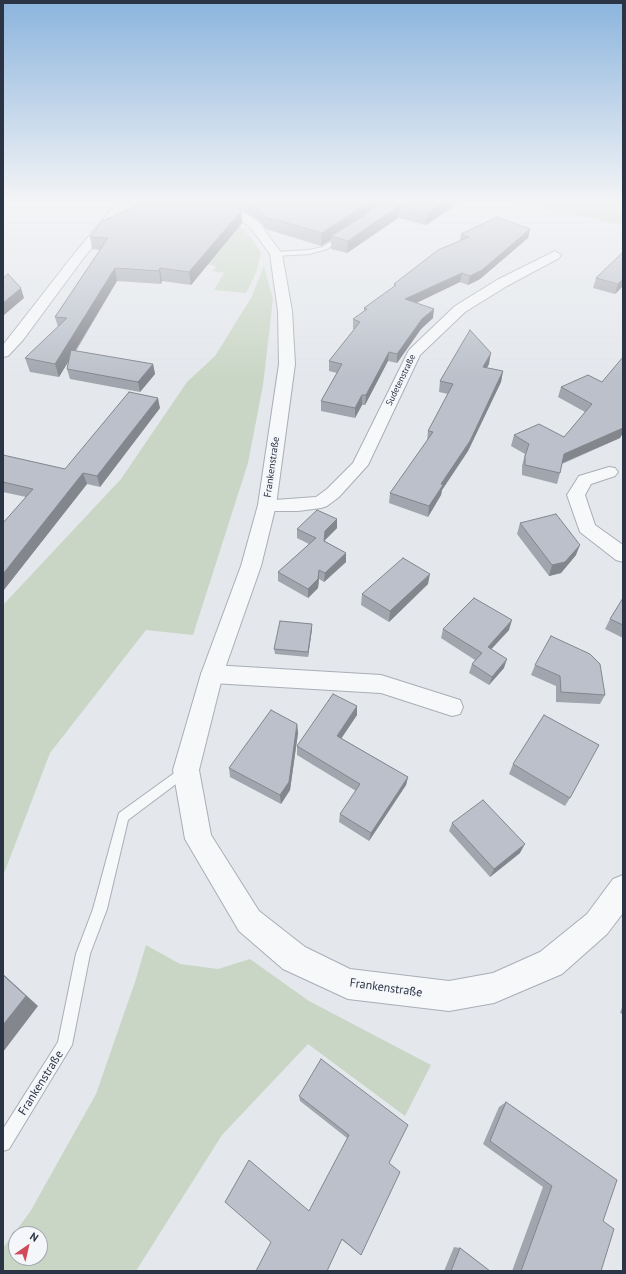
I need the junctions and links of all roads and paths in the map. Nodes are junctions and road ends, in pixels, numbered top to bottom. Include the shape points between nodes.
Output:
1 (78, 259) edge
2 (277, 259) edge
3 (547, 259) edge
4 (3, 353) edge
5 (609, 472) dead end
6 (267, 505) junction
7 (623, 555) edge
8 (212, 674) junction
9 (452, 707) dead end
10 (186, 770) junction
11 (623, 889) edge
12 (3, 1144) edge

1 - 4 street
2 - 6 street, Frankenstraße via 285,311 287,364
3 - 6 street, Sudetenstraße via 460,309 414,352 360,465 333,493 321,502
5 - 7 street via 585,480 576,495 587,528
6 - 8 street, Frankenstraße via 251,566
8 - 9 street via 381,684
8 - 10 street, Frankenstraße
10 - 11 street, Frankenstraße via 198,839 249,921 294,958 348,984 449,996 494,988 551,963 597,924
10 - 12 lane, Frankenstraße via 123,817 100,909 83,954 65,1045

